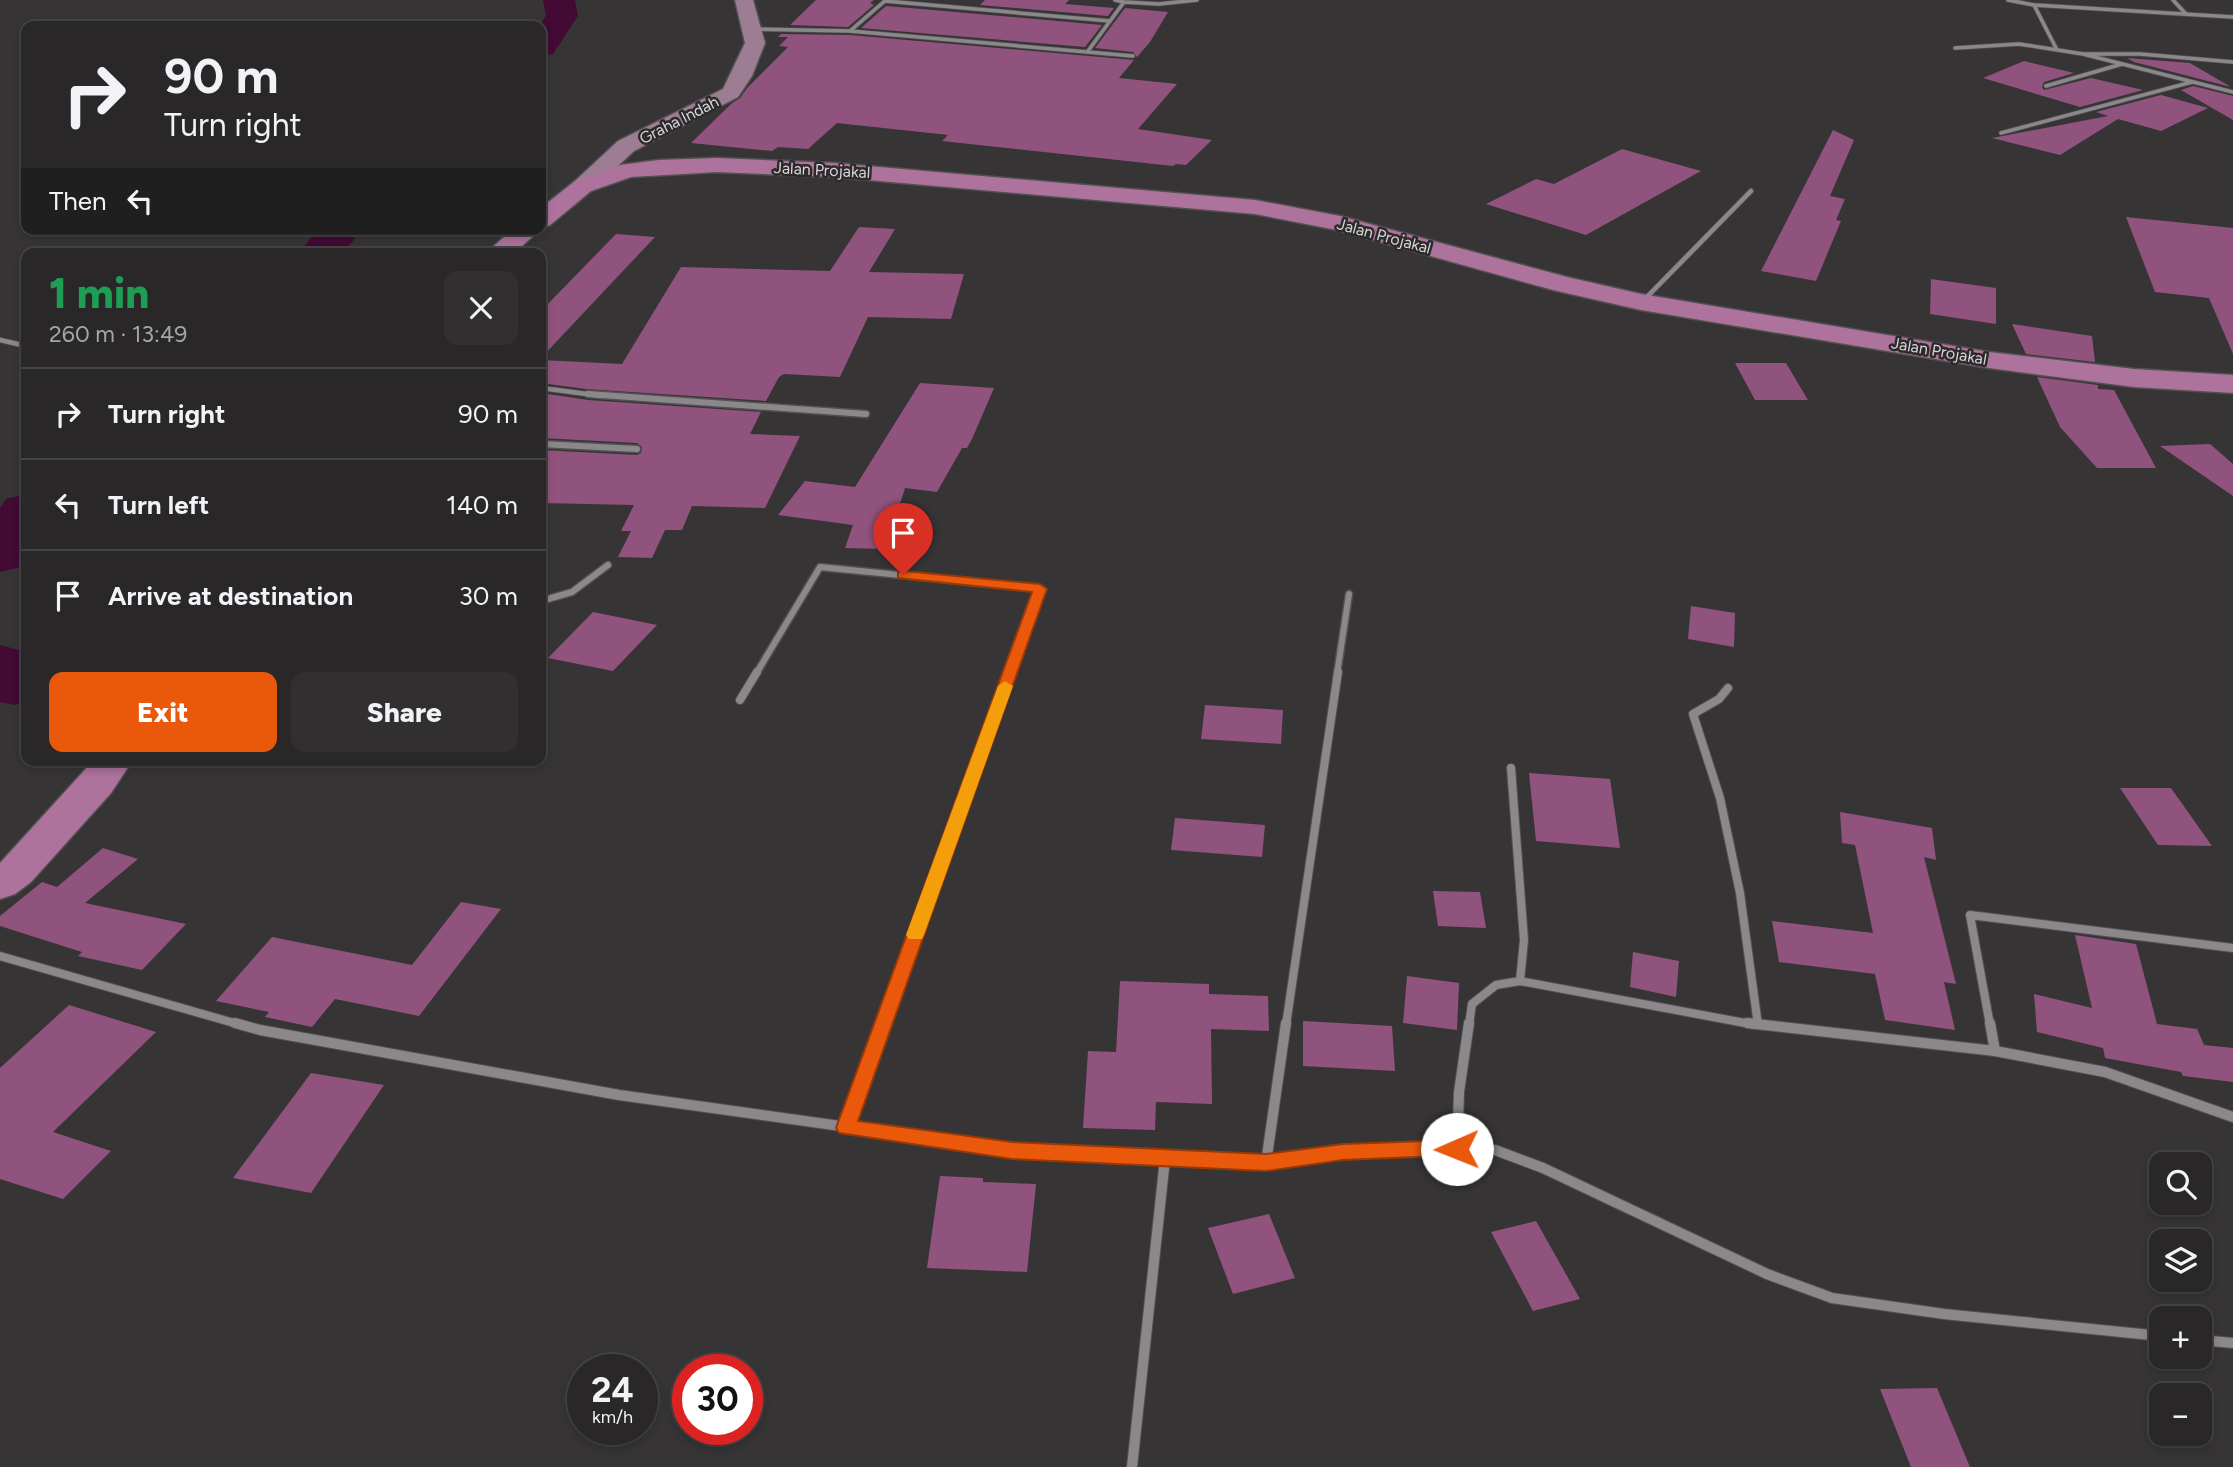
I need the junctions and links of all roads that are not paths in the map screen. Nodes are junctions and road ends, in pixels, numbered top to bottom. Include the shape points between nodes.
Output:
1 (744, 0) edge
2 (887, 0) edge
3 (1115, 0) edge
4 (1197, 0) edge
5 (2008, 0) edge
6 (2173, 0) edge
7 (1124, 2) junction
8 (2034, 5) junction
9 (2186, 14) junction
10 (2233, 17) edge
11 (1110, 21) junction
12 (753, 29) junction
13 (850, 31) junction
14 (1955, 48) dead end
15 (2056, 48) junction
16 (1088, 51) junction
17 (2083, 54) junction
18 (1133, 56) dead end
19 (2233, 62) edge
20 (2123, 64) junction
21 (2193, 82) junction
22 (2046, 86) dead end
23 (2233, 92) edge
24 (2001, 133) dead end
25 (583, 186) junction
26 (1751, 191) dead end
27 (546, 216) edge
28 (521, 235) edge
29 (505, 248) edge
30 (1641, 302) junction
31 (0, 340) edge
32 (21, 345) edge
33 (2233, 384) edge
34 (546, 389) edge
35 (866, 414) dead end
36 (546, 444) edge
37 (637, 449) dead end
38 (608, 565) dead end
39 (1349, 594) dead end
40 (546, 600) edge
41 (1728, 688) dead end
42 (740, 700) dead end
43 (110, 766) edge
44 (1511, 768) dead end
45 (0, 884) edge
46 (2233, 948) edge
47 (0, 956) edge
48 (1520, 981) junction
49 (1758, 1025) junction
50 (1995, 1051) junction
51 (2233, 1117) edge
52 (846, 1128) junction
53 (1457, 1149) junction
54 (1165, 1159) junction
55 (1266, 1163) junction
56 (2149, 1335) edge
57 (2212, 1341) edge
58 (2233, 1343) edge
59 (1132, 1467) edge

1 - 12 street, Graha Indah
2 - 11 street
2 - 13 street
3 - 7 street
4 - 7 street
5 - 8 street
6 - 9 street
7 - 11 street
8 - 9 street
8 - 15 street
9 - 10 street
11 - 16 street
12 - 13 street
12 - 25 street, Graha Indah via 755,43 731,93 626,146
13 - 16 street
14 - 15 street via 1993,42
15 - 17 street
16 - 18 street
17 - 19 street
17 - 20 street
20 - 21 street
20 - 22 street
21 - 23 street
21 - 24 street
25 - 27 main road, Jalan Projakal
25 - 30 main road, Jalan Projakal via 628,170 717,164 951,178 1255,207 1380,232 1549,281
26 - 30 street
28 - 29 main road
30 - 33 main road, Jalan Projakal via 1989,360 2134,378
31 - 32 street
34 - 35 street
36 - 37 street
38 - 40 street via 572,592
39 - 55 street
41 - 49 street via 1693,714 1720,798
42 - 52 street via 820,567 1040,589
43 - 45 main road via 16,872
44 - 48 street via 1524,940
46 - 50 street via 1970,915
47 - 52 street via 260,1030 619,1095
48 - 49 street
48 - 53 street via 1496,985 1472,1004 1459,1091
49 - 50 street
50 - 51 street via 2105,1072
52 - 54 street via 1012,1150
53 - 55 street via 1343,1152
53 - 56 street via 1496,1150 1543,1168 1767,1274 1832,1298
54 - 55 street
54 - 59 street
57 - 58 street

